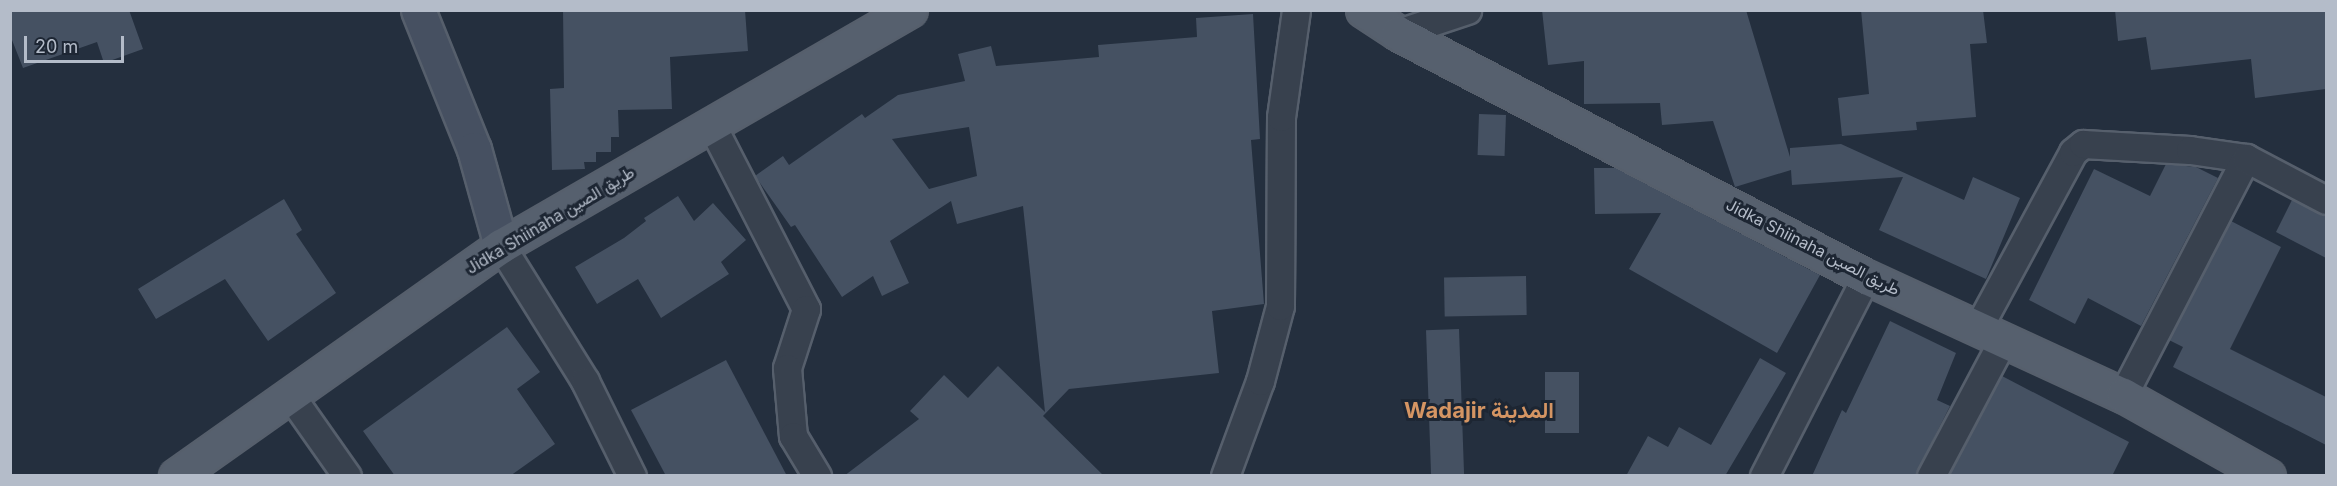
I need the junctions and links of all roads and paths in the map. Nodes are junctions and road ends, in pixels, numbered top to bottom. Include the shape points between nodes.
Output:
1 (418, 10) edge
2 (910, 10) edge
3 (1296, 10) edge
4 (1363, 10) edge
5 (1467, 10) edge
6 (1398, 33) junction
7 (711, 124) junction
8 (2246, 158) junction
9 (2326, 200) edge
10 (501, 246) junction
11 (1866, 277) junction
12 (1991, 333) junction
13 (290, 395) junction
14 (2123, 395) junction
15 (176, 476) edge
16 (347, 476) edge
17 (632, 476) edge
18 (817, 476) edge
19 (1225, 476) edge
20 (1764, 476) edge
21 (1931, 476) edge
22 (2268, 476) edge

1 - 10 street via 474,149
2 - 7 main road, Jidka Shiinaha طريق الصين
3 - 19 street via 1281,117 1280,306 1260,381
4 - 6 main road, Jidka Shiinaha طريق الصين
5 - 6 street
6 - 11 main road, Jidka Shiinaha طريق الصين
7 - 10 main road, Jidka Shiinaha طريق الصين
7 - 18 street via 806,309 786,368 794,436
8 - 9 street
8 - 12 street via 2190,150 2083,144 2073,152
8 - 14 street
10 - 13 main road, Jidka Shiinaha طريق الصين
10 - 17 street via 585,381
11 - 12 main road, Jidka Shiinaha طريق الصين
11 - 20 street
12 - 14 main road, Jidka Shiinaha طريق الصين
12 - 21 street
13 - 15 main road, Jidka Shiinaha طريق الصين
13 - 16 street
14 - 22 main road, Jidka Shiinaha طريق الصين

